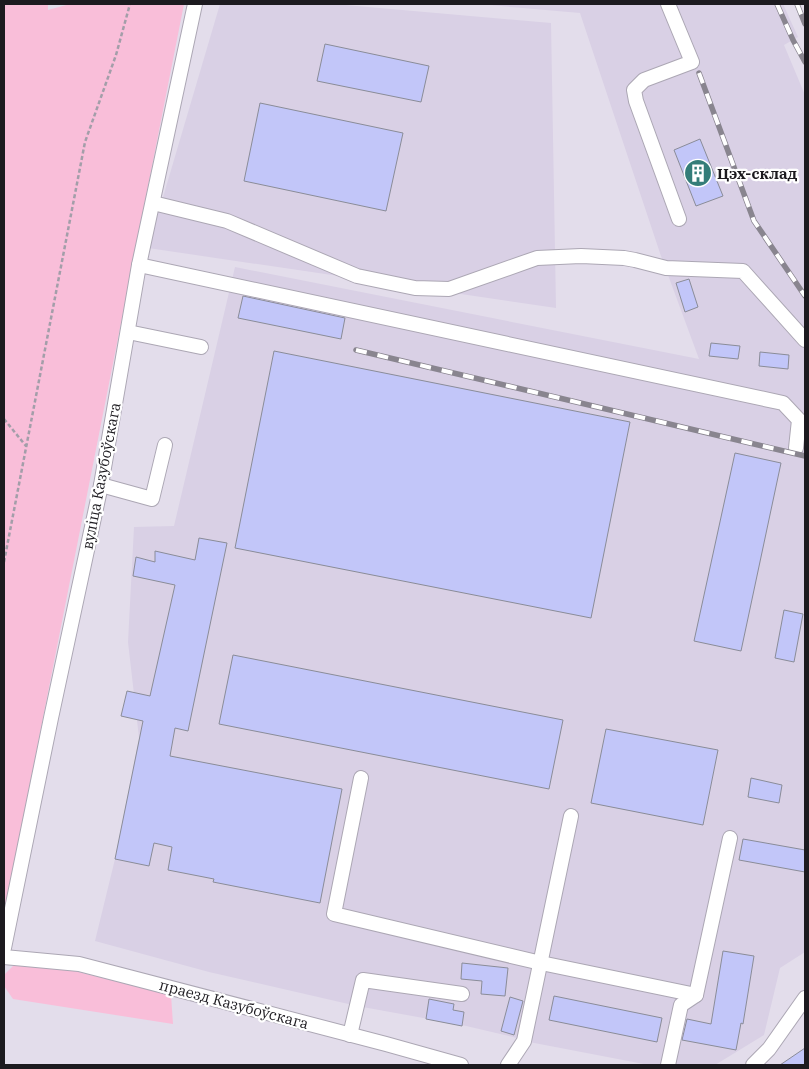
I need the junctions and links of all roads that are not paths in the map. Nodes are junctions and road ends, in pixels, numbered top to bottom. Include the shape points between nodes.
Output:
1 (195, 4) edge
2 (668, 4) edge
3 (153, 203) junction
4 (678, 220) dead end
5 (139, 266) junction
6 (128, 332) junction
7 (805, 340) edge
8 (201, 347) dead end
9 (165, 445) dead end
10 (796, 448) dead end
11 (101, 485) junction
12 (361, 778) dead end
13 (571, 816) dead end
14 (730, 838) dead end
15 (4, 948) edge
16 (4, 957) edge
17 (541, 963) junction
18 (462, 994) dead end
19 (696, 995) junction
20 (805, 998) edge
21 (350, 1034) junction
22 (461, 1065) edge
23 (508, 1065) edge
24 (668, 1065) edge
25 (753, 1065) edge

1 - 3 street, вуліца Казубоўскага
2 - 4 street via 692,62 644,80 634,90
3 - 5 street, вуліца Казубоўскага
3 - 7 street via 227,221 357,276 415,288 449,289 537,258 624,258 666,268 743,271
5 - 6 street, вуліца Казубоўскага
5 - 10 street via 783,403 799,420
6 - 8 street
6 - 11 street, вуліца Казубоўскага
9 - 11 street via 152,499
11 - 15 street, вуліца Казубоўскага
12 - 17 street via 334,914
13 - 17 street
14 - 19 street
16 - 21 street, праезд Казубоўскага via 79,964
17 - 19 street
17 - 23 street via 524,1041
18 - 21 street via 363,980
19 - 24 street via 681,1005
20 - 25 street via 769,1049
21 - 22 street, праезд Казубоўскага

